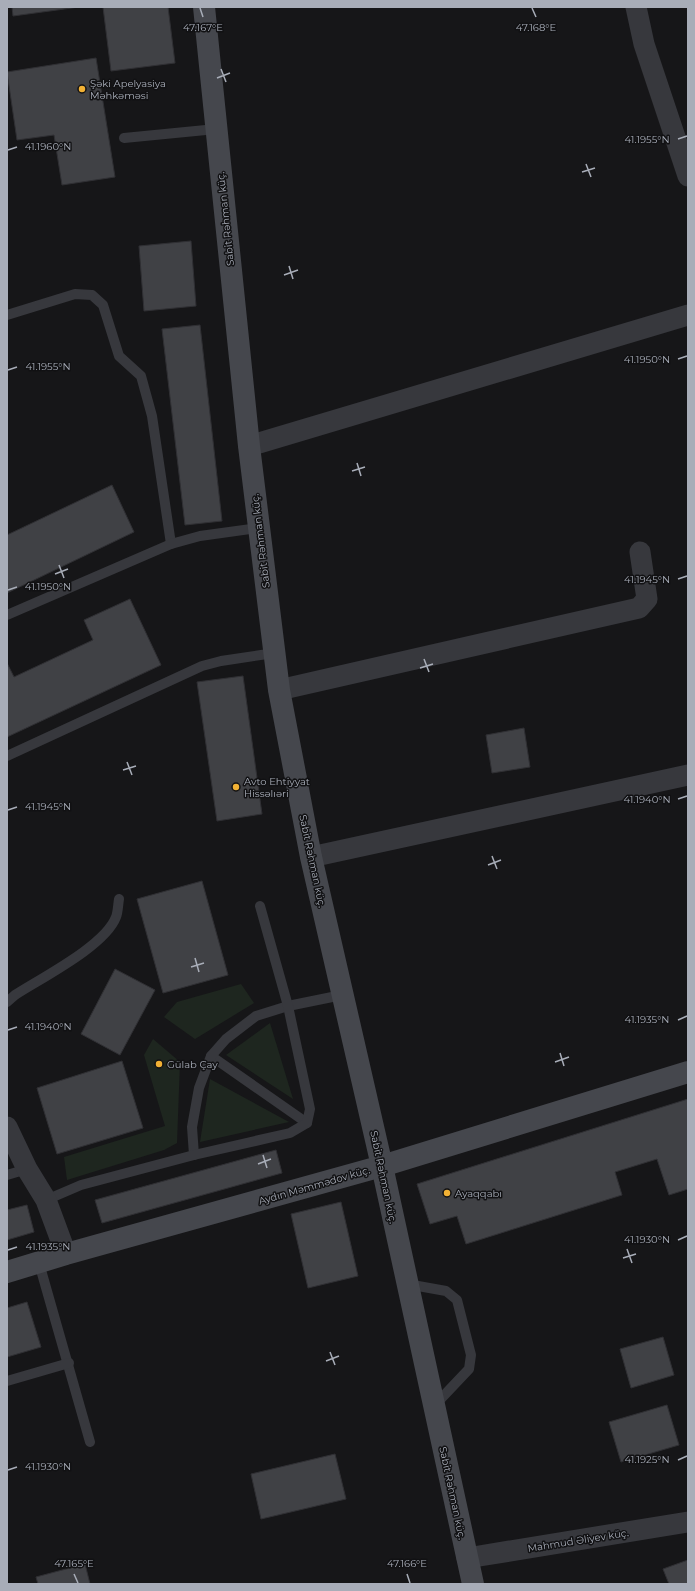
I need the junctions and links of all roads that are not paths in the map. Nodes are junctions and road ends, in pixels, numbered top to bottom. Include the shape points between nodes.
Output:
1 (204, 7) edge
2 (636, 7) edge
3 (216, 129) junction
4 (124, 138) dead end
5 (688, 176) edge
6 (7, 315) edge
7 (688, 315) edge
8 (249, 446) junction
9 (258, 528) junction
10 (171, 544) junction
11 (640, 552) dead end
12 (7, 615) edge
13 (274, 652) junction
14 (279, 690) junction
15 (7, 756) edge
16 (688, 775) edge
17 (311, 857) junction
18 (119, 899) dead end
19 (260, 906) dead end
20 (342, 995) junction
21 (7, 1002) edge
22 (288, 1006) junction
23 (211, 1056) junction
24 (688, 1072) edge
25 (307, 1123) junction
26 (7, 1127) edge
27 (194, 1155) junction
28 (382, 1166) junction
29 (27, 1169) junction
30 (7, 1175) edge
31 (46, 1200) junction
32 (66, 1254) junction
33 (39, 1263) junction
34 (7, 1272) edge
35 (407, 1284) junction
36 (69, 1363) junction
37 (7, 1381) edge
38 (434, 1406) junction
39 (90, 1442) dead end
40 (688, 1522) edge
41 (467, 1558) junction
42 (472, 1584) edge

1 - 3 main road, Sabit Rəhman küç.
2 - 5 street via 644,44
3 - 4 lane
3 - 8 main road, Sabit Rəhman küç.
6 - 10 lane via 75,294 92,294 103,305 120,356 141,376 152,416
7 - 8 street
8 - 9 main road, Sabit Rəhman küç.
9 - 10 lane via 200,536
9 - 13 main road, Sabit Rəhman küç.
10 - 12 lane
11 - 14 street via 647,599 640,608
13 - 14 main road, Sabit Rəhman küç.
13 - 15 lane via 202,666
14 - 17 main road, Sabit Rəhman küç.
16 - 17 street
17 - 20 main road, Sabit Rəhman küç.
18 - 21 lane via 116,918 104,936
19 - 22 lane
20 - 22 lane
20 - 28 main road, Sabit Rəhman küç.
22 - 23 lane via 256,1016 226,1038
22 - 25 lane via 310,1109
23 - 25 lane
23 - 27 lane via 198,1088 192,1127
24 - 28 main road, Aydın Məmmədov küç.
25 - 27 lane via 290,1133
26 - 29 street
27 - 31 lane via 81,1186
28 - 32 main road, Aydın Məmmədov küç.
28 - 35 main road, Sabit Rəhman küç.
29 - 30 lane
29 - 31 street
31 - 32 street
32 - 33 main road, Aydın Məmmədov küç.
33 - 34 main road, Aydın Məmmədov küç.
33 - 36 lane
35 - 38 main road, Sabit Rəhman küç.
35 - 38 lane via 446,1291 457,1300 471,1355 469,1369
36 - 37 lane
36 - 39 lane
38 - 41 main road, Sabit Rəhman küç.
40 - 41 street, Mahmud Əliyev küç.
41 - 42 main road, Sabit Rəhman küç.

